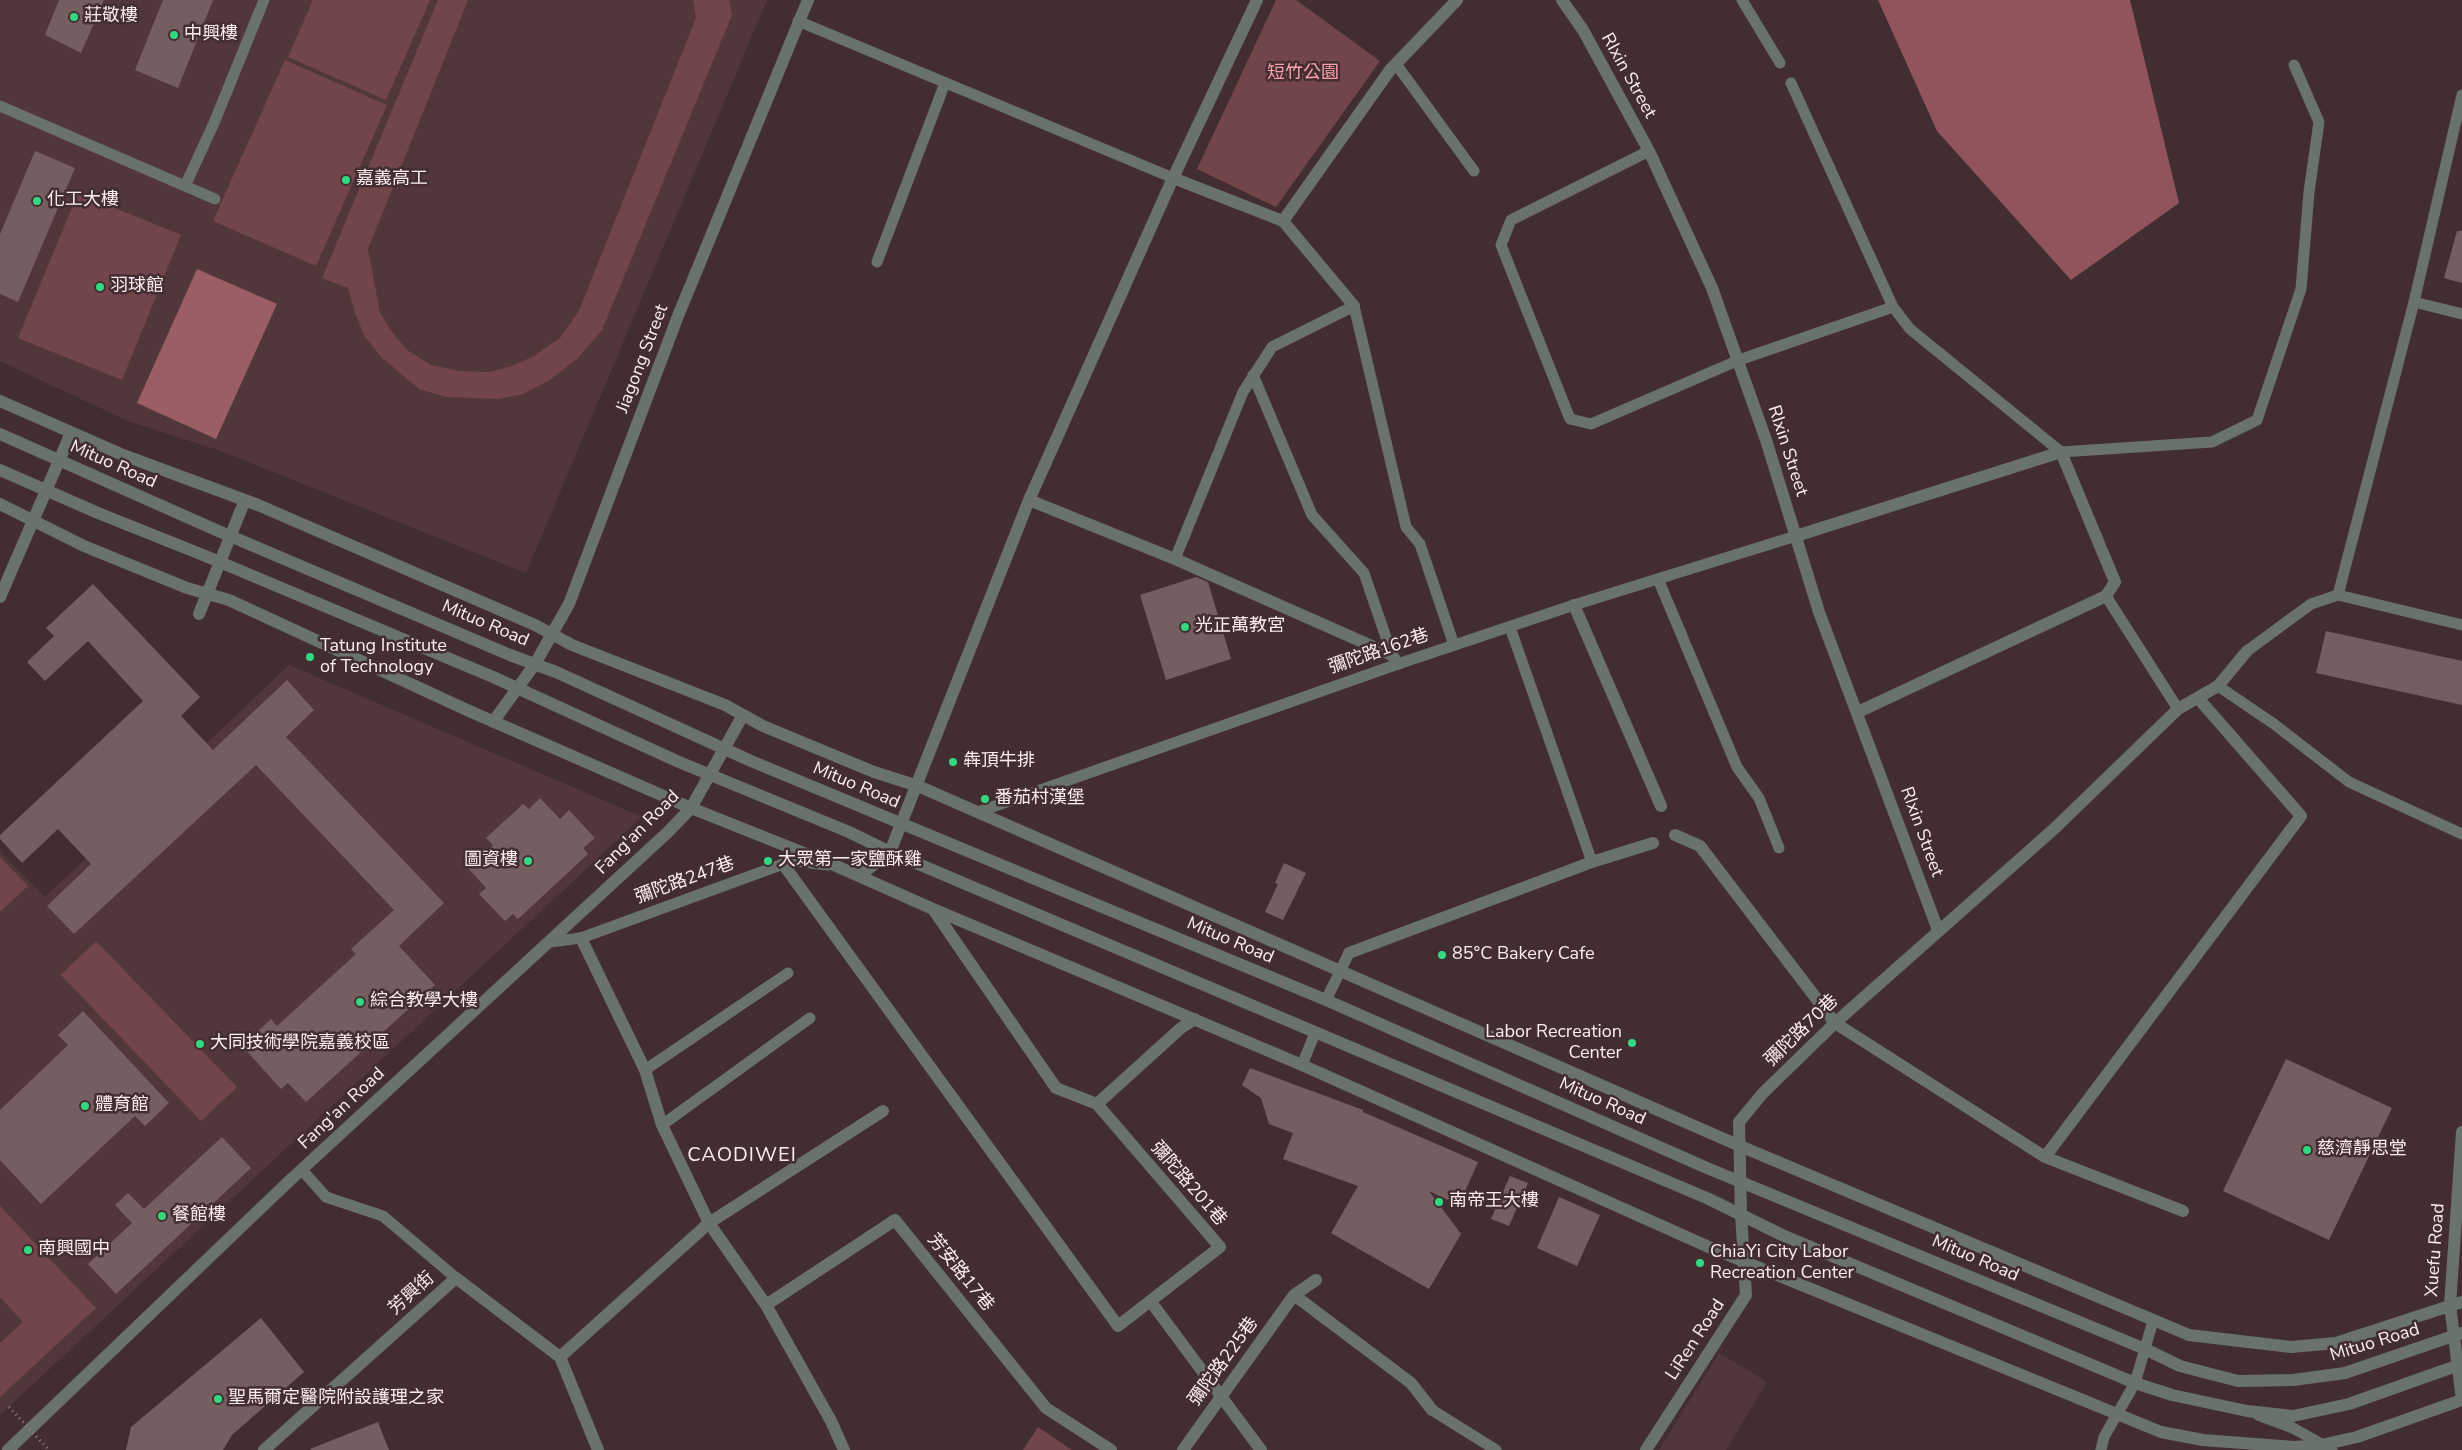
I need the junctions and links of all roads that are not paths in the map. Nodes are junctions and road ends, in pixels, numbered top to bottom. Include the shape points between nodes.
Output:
1 (264, 0) edge
2 (808, 0) edge
3 (1257, 0) edge
4 (1457, 0) edge
5 (1562, 0) edge
6 (1742, 0) edge
7 (798, 21) junction
8 (1396, 64) junction
9 (1780, 64) dead end
10 (2294, 65) dead end
11 (945, 83) junction
12 (1790, 83) dead end
13 (2462, 95) edge
14 (0, 106) edge
15 (1649, 151) junction
16 (1474, 171) dead end
17 (1173, 178) junction
18 (185, 186) junction
19 (215, 199) dead end
20 (1283, 221) junction
21 (877, 262) dead end
22 (2414, 302) junction
23 (1354, 306) junction
24 (1893, 307) junction
25 (2462, 314) edge
26 (1739, 360) junction
27 (1254, 375) junction
28 (0, 401) edge
29 (71, 433) junction
30 (0, 434) edge
31 (2062, 452) junction
32 (59, 460) junction
33 (0, 470) edge
34 (46, 490) junction
35 (245, 500) junction
36 (1029, 500) junction
37 (0, 504) edge
38 (33, 520) junction
39 (231, 535) junction
40 (1796, 536) junction
41 (1175, 559) junction
42 (219, 563) junction
43 (1658, 579) junction
44 (207, 593) junction
45 (2338, 595) junction
46 (2106, 596) junction
47 (0, 597) edge
48 (1574, 605) junction
49 (198, 614) dead end
50 (2462, 624) edge
51 (1510, 627) junction
52 (552, 635) junction
53 (1454, 644) junction
54 (2247, 651) joint
55 (1395, 659) junction
56 (535, 664) junction
57 (2218, 686) junction
58 (517, 688) junction
59 (2198, 698) junction
60 (2178, 709) junction
61 (1858, 712) junction
62 (743, 715) junction
63 (494, 722) junction
64 (723, 748) junction
65 (710, 775) junction
66 (918, 786) junction
67 (1661, 806) dead end
68 (691, 808) junction
69 (978, 812) junction
70 (902, 824) junction
71 (2462, 834) edge
72 (1674, 835) dead end
73 (1653, 843) dead end
74 (1779, 848) dead end
75 (890, 852) junction
76 (1592, 862) junction
77 (784, 864) junction
78 (834, 865) junction
79 (859, 876) junction
80 (933, 909) junction
81 (1938, 930) junction
82 (581, 938) junction
83 (550, 942) junction
84 (1349, 953) joint
85 (1341, 970) junction
86 (788, 973) dead end
87 (1326, 1000) junction
88 (810, 1018) dead end
89 (1194, 1019) junction
90 (1835, 1023) junction
91 (1315, 1033) junction
92 (1302, 1065) junction
93 (645, 1070) junction
94 (1097, 1104) junction
95 (883, 1111) dead end
96 (662, 1125) junction
97 (2462, 1132) edge
98 (1740, 1146) junction
99 (2045, 1157) junction
100 (302, 1170) junction
101 (1741, 1181) junction
102 (2183, 1211) dead end
103 (1740, 1214) junction
104 (709, 1223) junction
105 (1744, 1262) junction
106 (456, 1278) junction
107 (1316, 1280) dead end
108 (1294, 1295) junction
109 (1151, 1302) junction
110 (2456, 1303) edge
111 (766, 1304) junction
112 (2153, 1321) junction
113 (2458, 1335) edge
114 (2145, 1349) junction
115 (560, 1357) junction
116 (2459, 1364) edge
117 (2135, 1384) junction
118 (1221, 1395) junction
119 (2462, 1400) edge
120 (1432, 1410) joint
121 (2247, 1411) junction
122 (2117, 1415) junction
123 (2327, 1447) edge
124 (8, 1450) edge
125 (264, 1450) edge
126 (598, 1450) edge
127 (844, 1450) edge
128 (1111, 1450) edge
129 (1182, 1450) edge
130 (1261, 1450) edge
131 (1496, 1450) edge
132 (1646, 1450) edge
133 (2101, 1450) edge

1 - 18 lane
2 - 7 street, Jiagong Street
3 - 17 street
4 - 8 street
5 - 15 street, RIxin Street via 1583,30
6 - 9 lane
7 - 11 lane
7 - 52 street, Jiagong Street via 678,316 568,604
8 - 16 lane
8 - 20 street
10 - 31 lane via 2319,122 2301,289 2257,420 2212,442
11 - 17 lane
11 - 21 lane
12 - 24 lane
13 - 22 lane
14 - 18 lane
15 - 26 street, RIxin Street via 1712,288
15 - 26 lane via 1512,220 1501,245 1570,419 1591,424
17 - 20 street
17 - 36 street
18 - 19 lane
20 - 23 street
22 - 25 lane
22 - 45 lane
23 - 27 lane via 1272,347
23 - 53 lane via 1406,527 1420,544
24 - 26 lane
24 - 31 lane via 1910,329
26 - 40 street, RIxin Street
27 - 41 lane via 1243,392
27 - 55 lane via 1312,515 1364,573
28 - 29 street, Mituo Road
29 - 32 street
29 - 35 street, Mituo Road
30 - 32 street, Mituo Road
31 - 40 street
31 - 46 street via 2115,582
32 - 34 street
32 - 39 street, Mituo Road
33 - 34 street
34 - 38 street
34 - 42 street
35 - 39 street
35 - 52 street, Mituo Road
36 - 41 street
36 - 66 street
37 - 38 street
38 - 44 street via 84,546
38 - 47 street
39 - 42 street
39 - 56 street, Mituo Road
40 - 43 lane, 彌陀路162巷
40 - 61 street, RIxin Street via 1819,612
41 - 55 street
42 - 44 street
42 - 58 street
43 - 48 lane, 彌陀路162巷
43 - 74 lane via 1736,767 1759,798
44 - 49 street
44 - 63 street via 229,600
45 - 50 lane
45 - 54 lane via 2311,604
46 - 60 lane
46 - 61 street
48 - 51 lane, 彌陀路162巷
48 - 67 street
51 - 53 lane, 彌陀路162巷
51 - 76 lane
52 - 56 street, Jiagong Street
52 - 62 street, Mituo Road
53 - 55 lane, 彌陀路162巷
54 - 57 street, 彌陀路70巷
55 - 69 lane, 彌陀路162巷
56 - 58 street, Jiagong Street
56 - 64 street, Mituo Road
57 - 59 street, 彌陀路70巷
57 - 71 lane via 2274,724 2348,782
58 - 63 street, Jiagong Street
58 - 65 street
59 - 60 street, 彌陀路70巷
59 - 99 street via 2301,816
60 - 81 street, 彌陀路70巷 via 2055,828
61 - 81 street, RIxin Street
62 - 64 street, Fang'an Road
62 - 66 street, Mituo Road via 874,772
63 - 68 street
64 - 65 street, Fang'an Road
64 - 70 street, Mituo Road
65 - 68 street, Fang'an Road
65 - 75 street
66 - 69 street, Mituo Road
66 - 70 street
68 - 78 street
68 - 83 street, Fang'an Road
69 - 85 street, Mituo Road
70 - 75 street
70 - 87 street, Mituo Road
72 - 90 street via 1700,846
73 - 76 street
75 - 79 street
75 - 91 street
76 - 84 street
77 - 78 lane, 彌陀路247巷 via 793,861
77 - 82 lane, 彌陀路247巷
77 - 109 street via 1118,1326
78 - 79 street
79 - 80 street
80 - 89 street
80 - 94 street via 1056,1088
81 - 90 street, 彌陀路70巷
82 - 83 lane, 彌陀路247巷
82 - 93 street
83 - 100 street, Fang'an Road
84 - 85 lane
85 - 87 lane
85 - 98 street, Mituo Road
86 - 93 lane
87 - 101 street, Mituo Road
88 - 96 lane
89 - 92 street
89 - 94 street
90 - 98 street, 彌陀路70巷 via 1763,1093 1739,1122
90 - 99 street
91 - 92 lane
91 - 103 street
92 - 105 street
93 - 96 street
94 - 109 street, 彌陀路201巷 via 1220,1247
95 - 104 street
96 - 104 street
97 - 110 street, Xuefu Road
98 - 101 street, 彌陀路70巷
98 - 112 street, Mituo Road
99 - 102 street
100 - 106 lane via 326,1196 383,1216
100 - 124 street, Fang'an Road
101 - 103 street, LiRen Road
101 - 114 street, Mituo Road
103 - 105 street, LiRen Road
103 - 117 street via 1782,1235
104 - 111 street
104 - 115 street
105 - 122 street
105 - 132 street, LiRen Road via 1746,1295
106 - 115 street, 芳興街
106 - 125 street, 芳興街
107 - 108 street, 彌陀路225巷
108 - 118 street, 彌陀路225巷
108 - 120 street via 1411,1382
109 - 118 street
110 - 112 street, Mituo Road via 2336,1343 2291,1347 2189,1335
110 - 113 street, Xuefu Road
111 - 127 street
111 - 128 street, 芳安路17巷 via 895,1220 1046,1408
112 - 114 lane
113 - 114 street, Mituo Road via 2344,1373 2293,1380 2238,1381 2180,1366
113 - 116 street, Xuefu Road
114 - 117 lane
115 - 126 street
116 - 119 street, Xuefu Road
116 - 121 street via 2350,1404 2293,1416
117 - 121 street
117 - 122 lane
118 - 129 street, 彌陀路225巷
118 - 130 street
119 - 123 street
120 - 131 lane
121 - 123 lane via 2293,1428
122 - 123 street via 2161,1432 2203,1440
122 - 133 lane via 2104,1437

